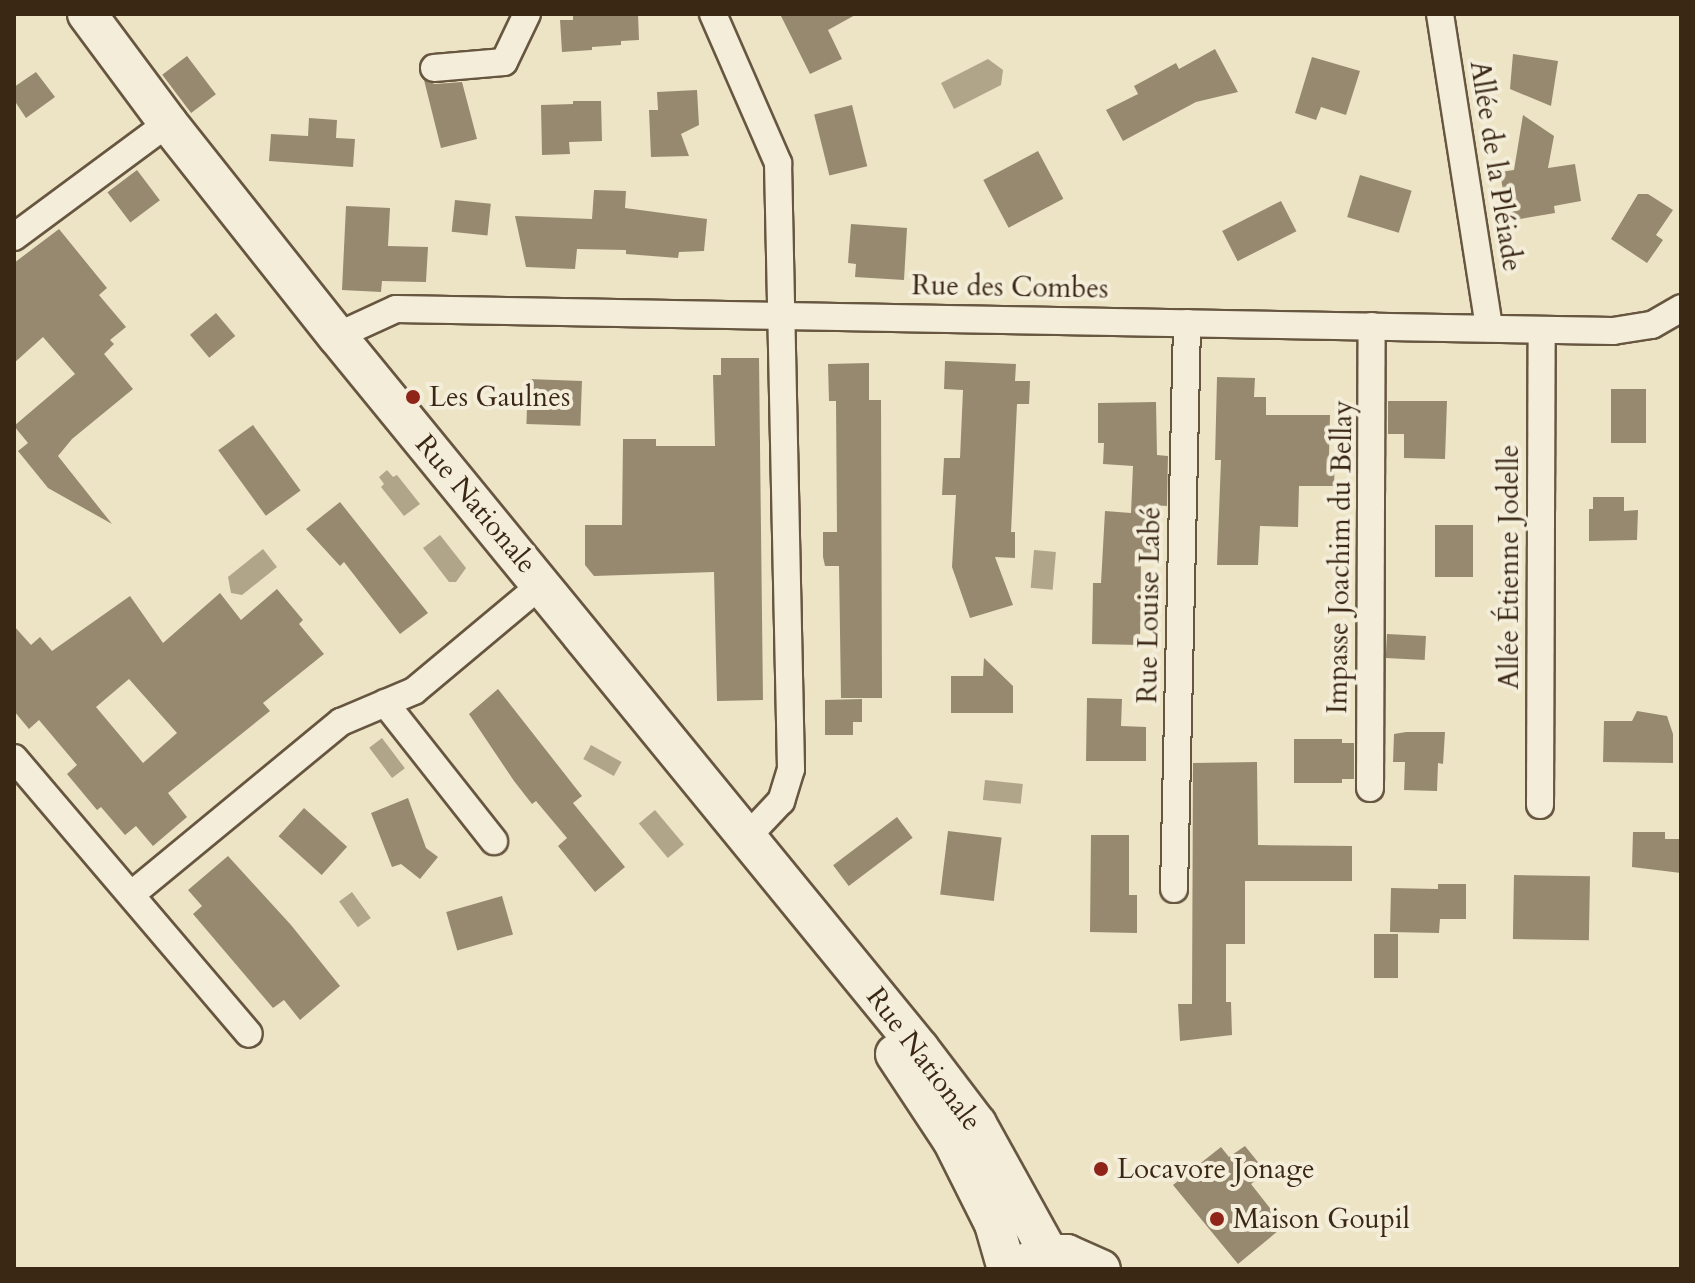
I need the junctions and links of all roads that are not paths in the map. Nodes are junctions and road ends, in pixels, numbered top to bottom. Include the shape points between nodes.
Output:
1 (87, 14) edge
2 (527, 14) edge
3 (713, 14) edge
4 (1440, 14) edge
5 (434, 68) dead end
6 (168, 123) junction
7 (14, 237) edge
8 (1681, 308) edge
9 (784, 314) junction
10 (1187, 323) junction
11 (1372, 326) junction
12 (1489, 328) junction
13 (1542, 330) junction
14 (337, 336) junction
15 (542, 584) junction
16 (385, 703) junction
17 (14, 758) edge
18 (1370, 788) dead end
19 (1540, 805) dead end
20 (748, 836) junction
21 (494, 841) dead end
22 (781, 877) junction
23 (1174, 889) dead end
24 (132, 894) junction
25 (249, 1034) dead end
26 (1032, 1262) edge
27 (1007, 1269) edge
28 (1101, 1269) edge

1 - 6 main road, Rue Nationale
2 - 5 street via 504,62
3 - 9 street via 778,163
4 - 12 street, Allée de la Pléiade
6 - 7 street
6 - 14 main road, Rue Nationale
8 - 13 street, Rue des Combes via 1652,325 1613,331
9 - 10 street, Rue des Combes
9 - 14 street, Rue des Combes via 396,309
9 - 20 street via 791,769 781,801
10 - 11 street, Rue des Combes
10 - 23 street, Rue Louise Labé
11 - 12 street, Rue des Combes
11 - 18 street, Impasse Joachim du Bellay
12 - 13 street, Rue des Combes
13 - 19 street, Allée Étienne Jodelle
14 - 15 main road, Rue Nationale
15 - 16 street via 414,691
15 - 20 main road, Rue Nationale
16 - 21 street
16 - 24 street via 341,722
17 - 24 street
20 - 22 main road, Rue Nationale
22 - 26 main road, Rue Nationale via 977,1124
22 - 27 main road, Rue Nationale via 952,1140 994,1224
24 - 25 street
26 - 28 main road via 1085,1259

